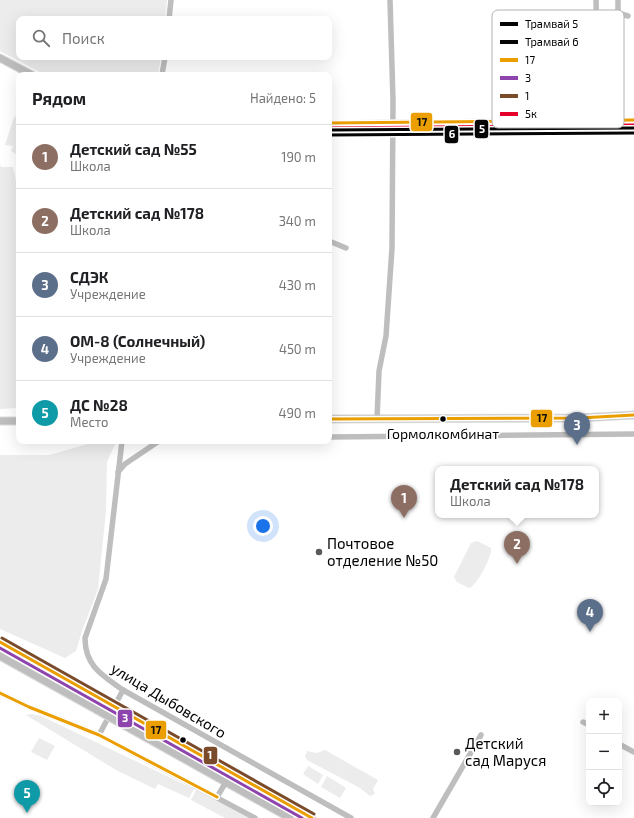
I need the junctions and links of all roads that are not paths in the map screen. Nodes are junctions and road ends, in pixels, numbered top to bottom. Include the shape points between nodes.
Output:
1 (171, 0) edge
2 (390, 0) edge
3 (596, 0) edge
4 (596, 10) edge
5 (624, 15) edge
6 (169, 16) edge
7 (628, 16) dead end
8 (0, 58) edge
9 (164, 60) edge
10 (26, 72) edge
11 (162, 72) edge
12 (492, 122) edge
13 (332, 123) edge
14 (393, 123) junction
15 (332, 242) edge
16 (346, 248) dead end
17 (634, 415) edge
18 (332, 419) edge
19 (377, 419) junction
20 (0, 421) edge
21 (16, 421) edge
22 (634, 434) edge
23 (332, 437) edge
24 (122, 444) edge
25 (155, 444) edge
26 (117, 473) junction
27 (0, 642) edge
28 (0, 656) edge
29 (123, 690) junction
30 (0, 693) edge
31 (583, 722) dead end
32 (586, 724) edge
33 (99, 735) junction
34 (481, 735) dead end
35 (622, 746) edge
36 (634, 752) edge
37 (226, 782) junction
38 (217, 797) junction
39 (255, 818) edge
40 (290, 818) edge
41 (312, 818) edge
42 (351, 818) edge
43 (433, 818) edge

1 - 6 street
2 - 14 street
3 - 4 street
5 - 7 street
8 - 10 main road
9 - 11 street
12 - 14 street
13 - 14 street
14 - 19 street via 392,255 386,336 379,371
15 - 16 street
17 - 19 main road via 579,418
18 - 19 main road
20 - 21 main road
22 - 23 street
24 - 26 street, улица Дыбовского
25 - 26 street via 125,464
26 - 29 street, улица Дыбовского via 106,579 87,631 85,648 89,660 97,671
27 - 41 main road, bridge
28 - 37 main road, bridge
29 - 33 street
29 - 42 street, улица Дыбовского
30 - 33 street
31 - 32 street
33 - 38 street
34 - 43 street
35 - 36 street
37 - 38 street
37 - 40 main road
38 - 39 street

